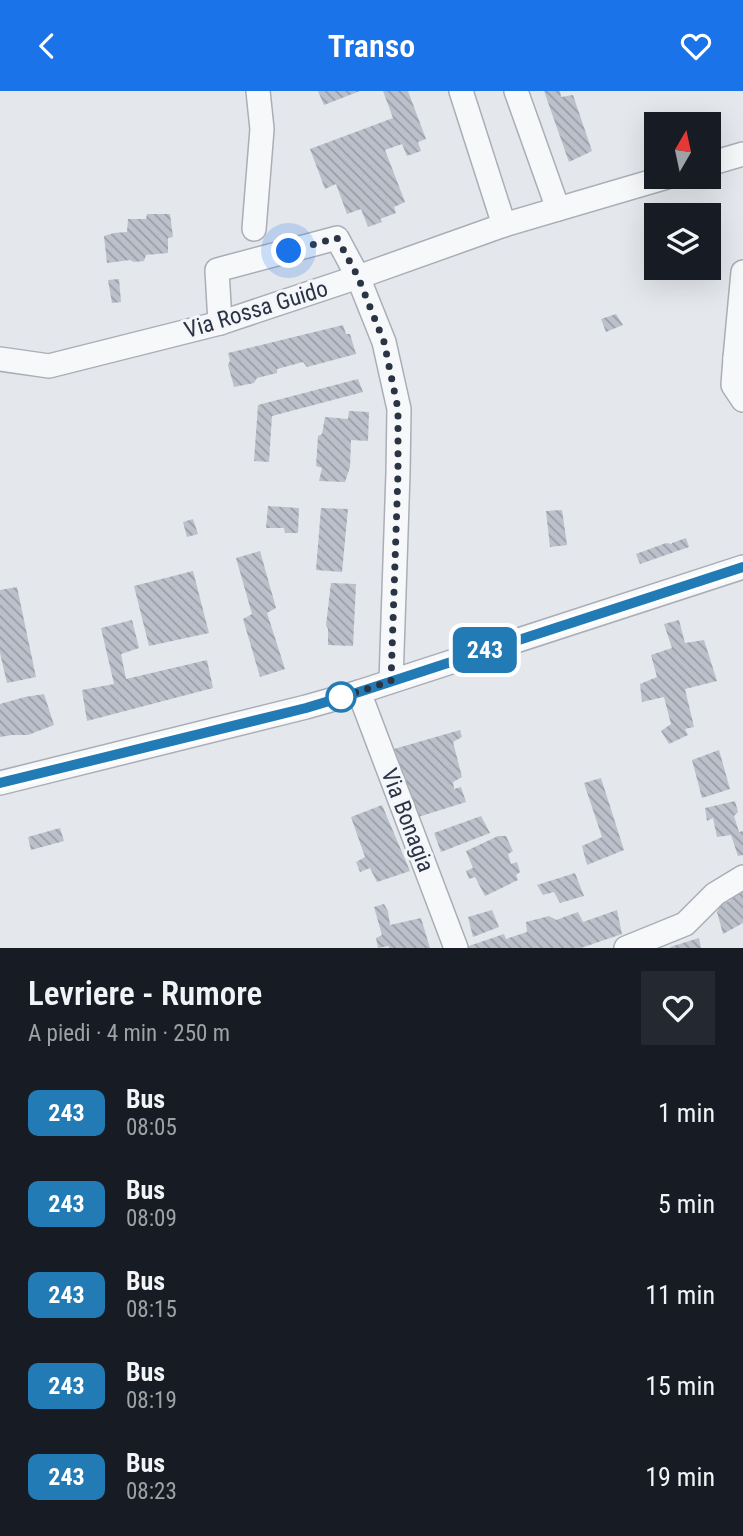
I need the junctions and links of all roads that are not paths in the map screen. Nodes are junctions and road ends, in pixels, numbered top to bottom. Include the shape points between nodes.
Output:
1 (258, 91) edge
2 (461, 91) edge
3 (516, 91) edge
4 (743, 154) edge
5 (721, 160) edge
6 (644, 184) edge
7 (558, 209) junction
8 (504, 225) junction
9 (254, 229) dead end
10 (743, 272) edge
11 (358, 277) junction
12 (220, 323) junction
13 (0, 359) edge
14 (739, 364) edge
15 (743, 400) edge
16 (743, 567) edge
17 (391, 681) junction
18 (359, 692) junction
19 (0, 783) edge
20 (743, 877) edge
21 (456, 948) edge
22 (626, 948) edge

1 - 9 street via 262,129
2 - 8 street
3 - 7 street
4 - 5 street
6 - 7 street, Via Rossa Guido
7 - 8 street, Via Rossa Guido
8 - 11 street, Via Rossa Guido
10 - 14 street
11 - 12 street, Via Rossa Guido
11 - 12 street via 337,238 217,270
11 - 17 street via 384,342 398,409
12 - 13 street, Via Rossa Guido via 49,366
14 - 15 street via 733,385
16 - 17 street
17 - 18 street
18 - 19 street
18 - 21 street, Via Bonagia
20 - 22 street via 715,894 685,924

